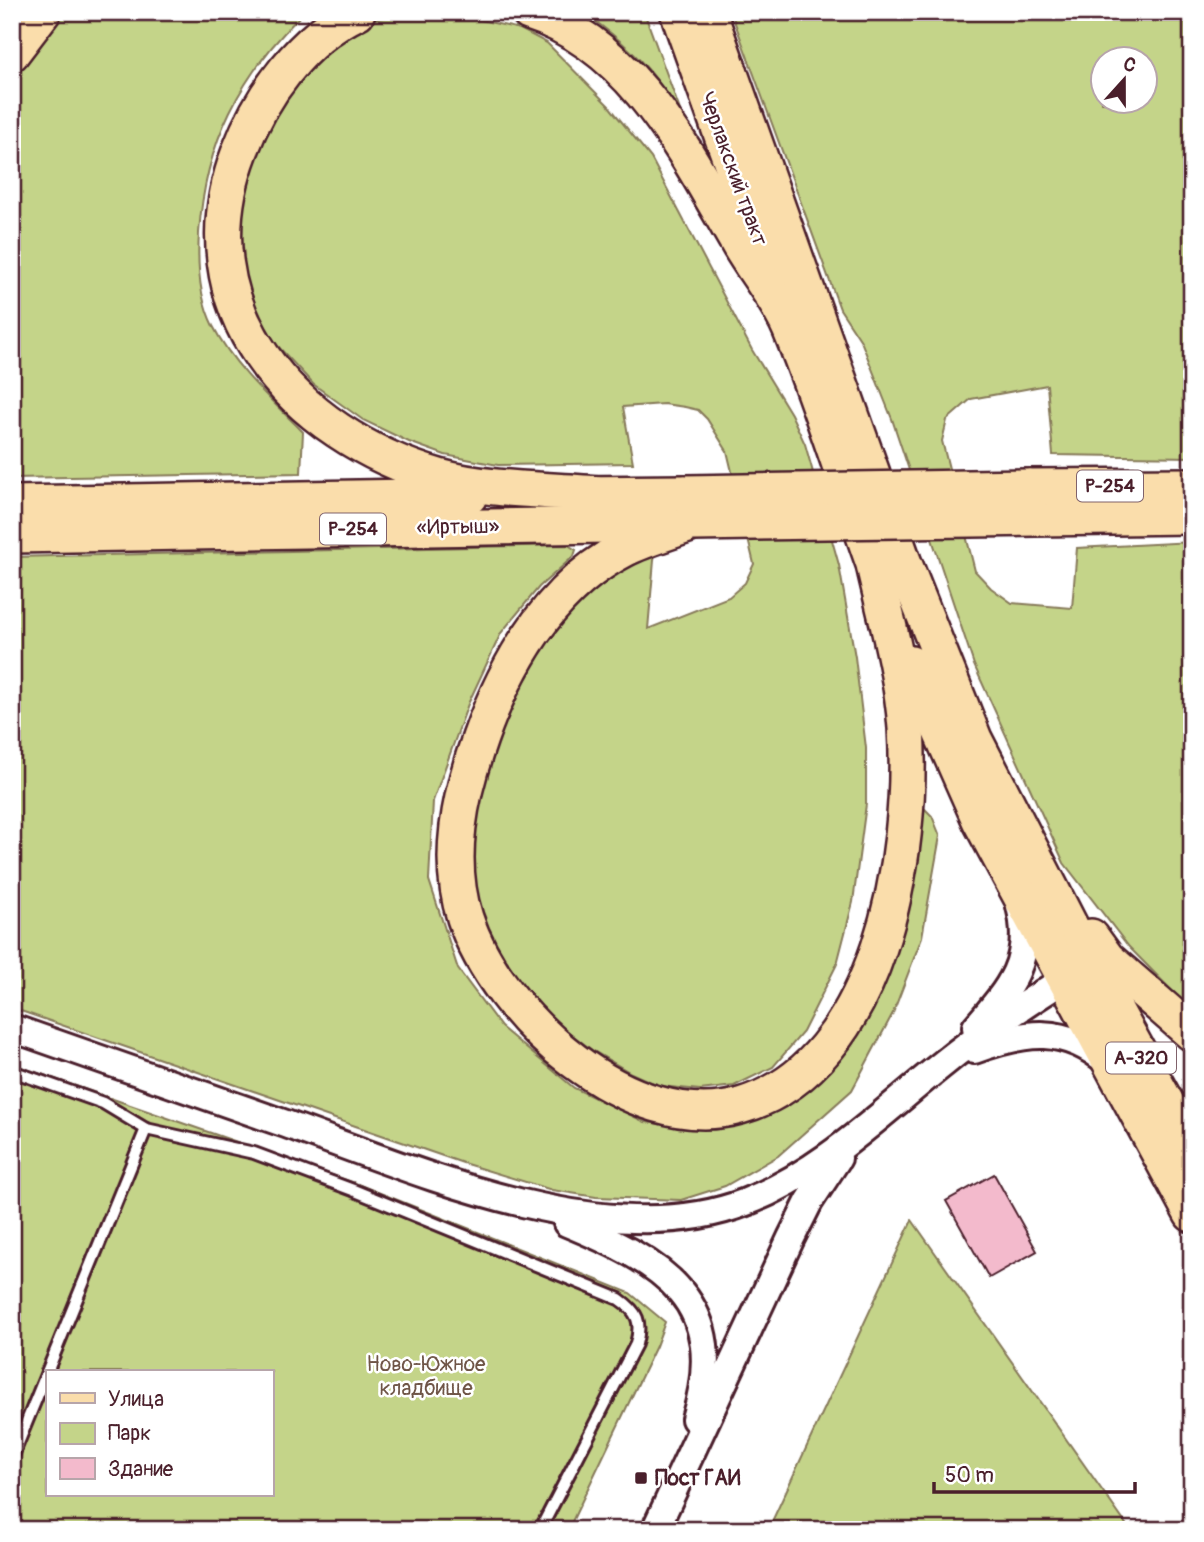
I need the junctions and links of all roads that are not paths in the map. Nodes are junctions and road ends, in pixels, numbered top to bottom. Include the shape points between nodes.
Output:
1 (44, 12) edge
2 (357, 12) edge
3 (529, 12) edge
4 (677, 12) edge
5 (710, 15) edge
6 (12, 54) edge
7 (789, 326) junction
8 (1192, 486) edge
9 (597, 494) junction
10 (1031, 503) junction
11 (12, 504) edge
12 (690, 508) junction
13 (1192, 516) edge
14 (12, 535) edge
15 (875, 569) junction
16 (1030, 881) junction
17 (1077, 973) junction
18 (12, 1028) edge
19 (1192, 1033) edge
20 (946, 1061) junction
21 (1109, 1063) junction
22 (12, 1071) edge
23 (146, 1129) junction
24 (852, 1140) junction
25 (1192, 1150) edge
26 (510, 1199) junction
27 (1192, 1214) edge
28 (48, 1370) edge
29 (46, 1375) edge
30 (12, 1458) edge
31 (674, 1488) junction
32 (540, 1530) edge
33 (656, 1530) edge

1 - 6 main road
2 - 9 highway via 338,21 296,58 262,105 236,162 223,232 232,300 243,328 284,384 347,436 379,454 441,477
3 - 7 highway via 579,33 613,61 649,101
4 - 7 main road, Черлакский тракт
5 - 16 highway via 899,550
7 - 15 highway
8 - 10 highway, Р-254
9 - 11 highway, «Иртыш» / Р-254
9 - 12 highway, «Иртыш» / Р-254
10 - 12 highway, Р-254, bridge
10 - 13 highway, Р-254
12 - 14 highway, «Иртыш» / Р-254
12 - 15 highway via 575,582 535,628 514,661 485,725 462,798 457,834 456,862 465,917 501,986 580,1064 620,1090 665,1107 709,1111 738,1107 781,1088 837,1033 865,980 900,861 907,775 900,680
15 - 16 highway via 945,748
16 - 17 highway, А-320
16 - 19 highway via 1108,959
16 - 20 street via 1021,963 995,1005
17 - 20 street via 993,1025
17 - 21 highway, А-320
17 - 25 highway, А-320
18 - 26 street
20 - 21 street via 1002,1040 1037,1034 1073,1040
20 - 24 street
21 - 27 highway, А-320
22 - 23 lane via 103,1103
23 - 28 lane
23 - 32 lane via 254,1153 523,1259 634,1309 640,1326 636,1344
24 - 26 street via 807,1172 744,1203 680,1217 610,1219
24 - 31 street via 809,1202
26 - 31 street via 632,1253 688,1299 699,1319 705,1358 697,1414
29 - 30 lane
31 - 33 street

